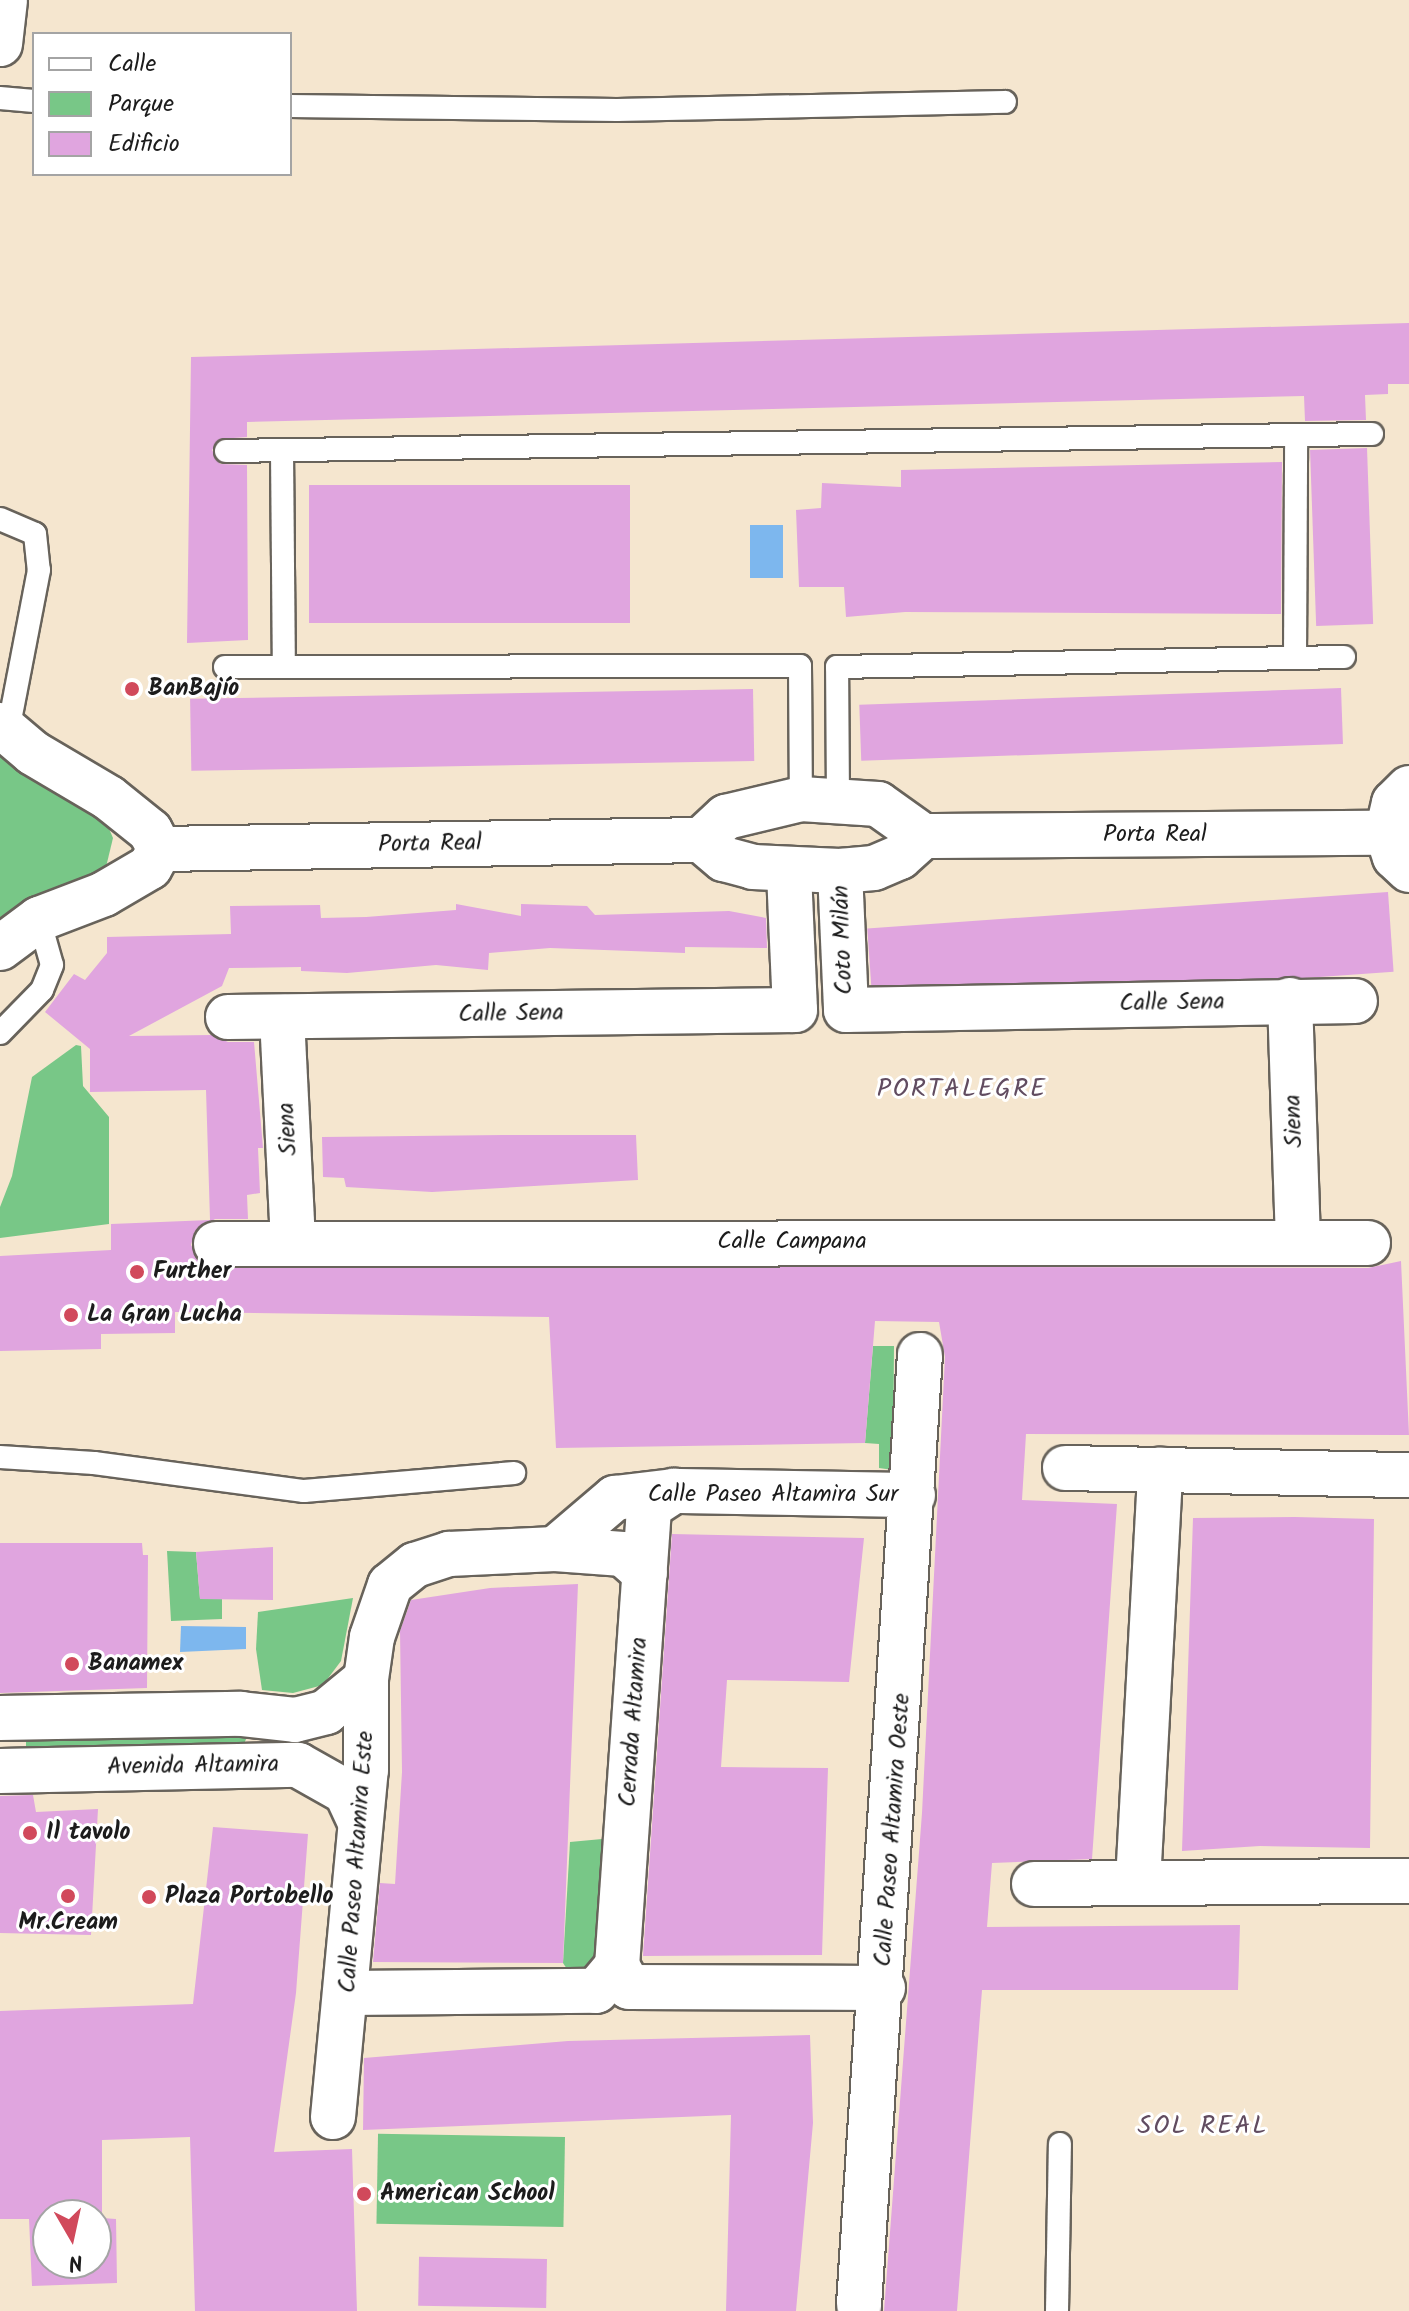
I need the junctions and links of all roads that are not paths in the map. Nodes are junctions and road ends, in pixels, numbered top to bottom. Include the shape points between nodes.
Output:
1 (5, 0) edge
2 (0, 44) edge
3 (0, 98) edge
4 (32, 101) edge
5 (1005, 102) dead end
6 (292, 106) edge
7 (1372, 434) dead end
8 (1296, 436) junction
9 (226, 451) dead end
10 (282, 451) junction
11 (0, 519) edge
12 (1344, 657) dead end
13 (1295, 658) junction
14 (284, 666) junction
15 (225, 667) dead end
16 (4, 728) edge
17 (1409, 788) edge
18 (820, 799) junction
19 (1387, 833) junction
20 (923, 836) junction
21 (701, 840) junction
22 (160, 849) junction
23 (1409, 870) edge
24 (789, 871) junction
25 (840, 871) junction
26 (39, 919) junction
27 (0, 948) edge
28 (1290, 1000) junction
29 (1355, 1001) dead end
30 (846, 1010) joint
31 (228, 1017) dead end
32 (282, 1017) junction
33 (0, 1033) edge
34 (293, 1242) junction
35 (1298, 1243) junction
36 (1368, 1243) dead end
37 (216, 1244) dead end
38 (920, 1355) dead end
39 (0, 1457) edge
40 (1065, 1468) dead end
41 (1160, 1470) junction
42 (514, 1473) dead end
43 (1409, 1475) edge
44 (914, 1484) junction
45 (674, 1491) junction
46 (555, 1549) junction
47 (645, 1573) junction
48 (366, 1679) junction
49 (0, 1718) edge
50 (0, 1771) edge
51 (360, 1822) junction
52 (1409, 1881) edge
53 (1138, 1882) junction
54 (1034, 1884) dead end
55 (617, 1966) junction
56 (346, 1993) junction
57 (882, 2000) junction
58 (333, 2117) dead end
59 (1060, 2144) dead end
60 (859, 2305) dead end
61 (1057, 2311) edge

1 - 2 street
3 - 4 lane
5 - 6 lane via 617,110
7 - 8 lane
8 - 10 lane
8 - 13 lane
9 - 10 lane
10 - 14 lane
11 - 16 lane via 35,534 39,570
12 - 13 lane
13 - 18 lane via 837,667
14 - 15 lane
14 - 18 lane via 800,666
16 - 22 street via 33,753 109,798 150,831
17 - 19 street via 1394,803
18 - 20 street via 878,804
18 - 21 street via 726,817
19 - 20 street, Porta Real
19 - 23 street via 1395,857
20 - 25 street via 900,857 874,868
21 - 22 street, Porta Real
21 - 24 street via 724,859
22 - 26 street via 150,867 104,894
24 - 25 street
24 - 32 street, Calle Sena via 795,1010
25 - 30 street, Coto Milán
26 - 27 street
26 - 33 lane via 52,965 42,990
28 - 29 street, Calle Sena
28 - 30 street, Calle Sena
28 - 35 street, Siena
31 - 32 street, Calle Sena
32 - 34 street, Siena
34 - 35 street, Calle Campana
34 - 37 street, Calle Campana
35 - 36 street, Calle Campana
38 - 44 street, Calle Paseo Altamira Oeste
39 - 42 lane via 94,1463 304,1491
40 - 41 street
41 - 43 street
41 - 53 street
44 - 45 street, Calle Paseo Altamira Sur
44 - 57 street, Calle Paseo Altamira Oeste
45 - 46 street, Calle Paseo Altamira Sur via 615,1498
45 - 47 street, Cerrada Altamira via 649,1507
46 - 47 street via 623,1554
46 - 48 street, Calle Paseo Altamira Este via 449,1554 415,1565 390,1585 380,1607
47 - 55 street, Cerrada Altamira
48 - 49 street, Avenida Altamira via 326,1712 295,1720 241,1714
48 - 51 street, Calle Paseo Altamira Este via 368,1728
50 - 51 street, Avenida Altamira via 298,1765 346,1792
51 - 56 street, Calle Paseo Altamira Este
52 - 53 street
53 - 54 street
55 - 56 street via 596,1991
55 - 57 street via 629,1987
56 - 58 street, Calle Paseo Altamira Este
57 - 60 street, Calle Paseo Altamira Oeste
59 - 61 lane

